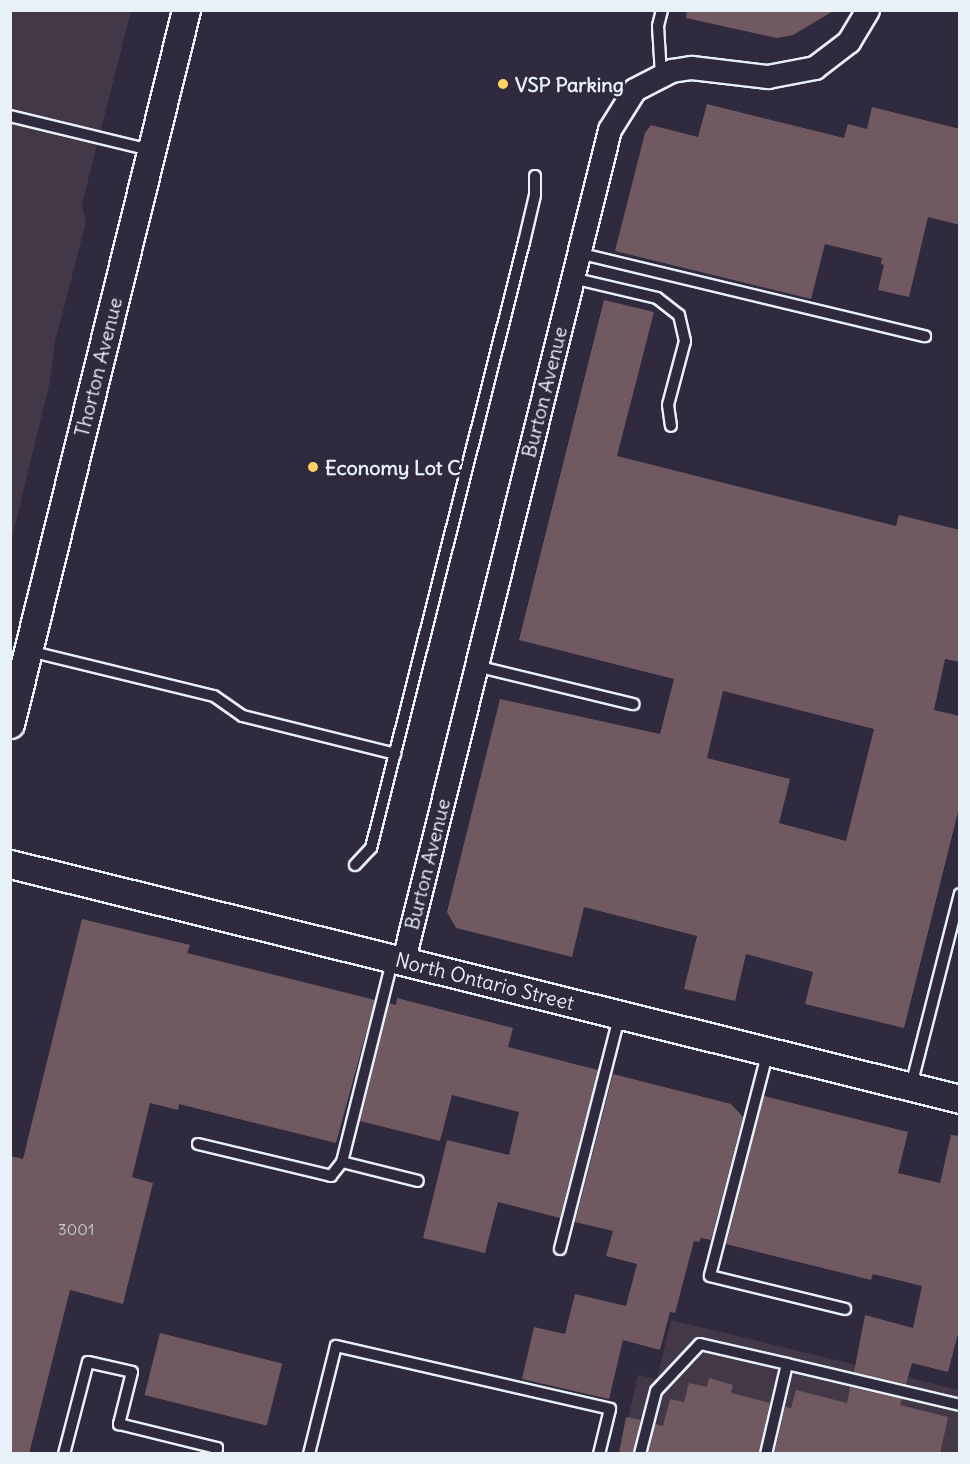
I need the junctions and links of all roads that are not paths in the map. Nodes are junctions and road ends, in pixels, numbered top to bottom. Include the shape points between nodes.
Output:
1 (186, 10) edge
2 (662, 10) edge
3 (868, 10) edge
4 (661, 75) junction
5 (10, 116) edge
6 (152, 150) junction
7 (535, 176) dead end
8 (578, 253) junction
9 (572, 278) junction
10 (926, 336) dead end
11 (671, 426) dead end
12 (28, 651) junction
13 (476, 666) junction
14 (633, 704) dead end
15 (10, 724) edge
16 (395, 754) junction
17 (10, 864) edge
18 (355, 865) dead end
19 (960, 894) edge
20 (399, 959) junction
21 (620, 1014) junction
22 (768, 1051) junction
23 (911, 1086) junction
24 (960, 1098) edge
25 (198, 1144) dead end
26 (342, 1162) junction
27 (418, 1181) dead end
28 (560, 1249) dead end
29 (845, 1309) dead end
30 (787, 1364) junction
31 (960, 1405) edge
32 (64, 1454) edge
33 (216, 1454) edge
34 (309, 1454) edge
35 (599, 1454) edge
36 (640, 1454) edge
37 (766, 1454) edge

1 - 6 street, Thorton Avenue
2 - 4 lane via 658,26
3 - 4 street, Burton Avenue via 849,42 815,68 768,77 692,68
4 - 8 street, Burton Avenue via 635,90 610,130
5 - 6 lane
6 - 12 street, Thorton Avenue
7 - 16 lane via 533,204
8 - 9 street, Burton Avenue
8 - 10 lane
9 - 11 lane via 657,298 679,315 685,340 668,405
9 - 13 street, Burton Avenue
12 - 15 street, Thorton Avenue
12 - 16 lane via 214,696 243,716
13 - 14 lane
13 - 20 street, Burton Avenue
16 - 18 lane via 371,848
17 - 20 street, North Ontario Street
19 - 23 lane
20 - 21 street, North Ontario Street
20 - 26 lane
21 - 22 street, North Ontario Street
21 - 28 lane
22 - 23 street, North Ontario Street
22 - 29 lane via 710,1276
23 - 24 street, North Ontario Street
25 - 26 lane via 331,1176
26 - 27 lane
30 - 31 lane
30 - 36 lane via 700,1344 656,1391
30 - 37 lane
32 - 33 lane via 88,1362 132,1372 119,1424 217,1448
34 - 35 lane via 336,1346 610,1409

